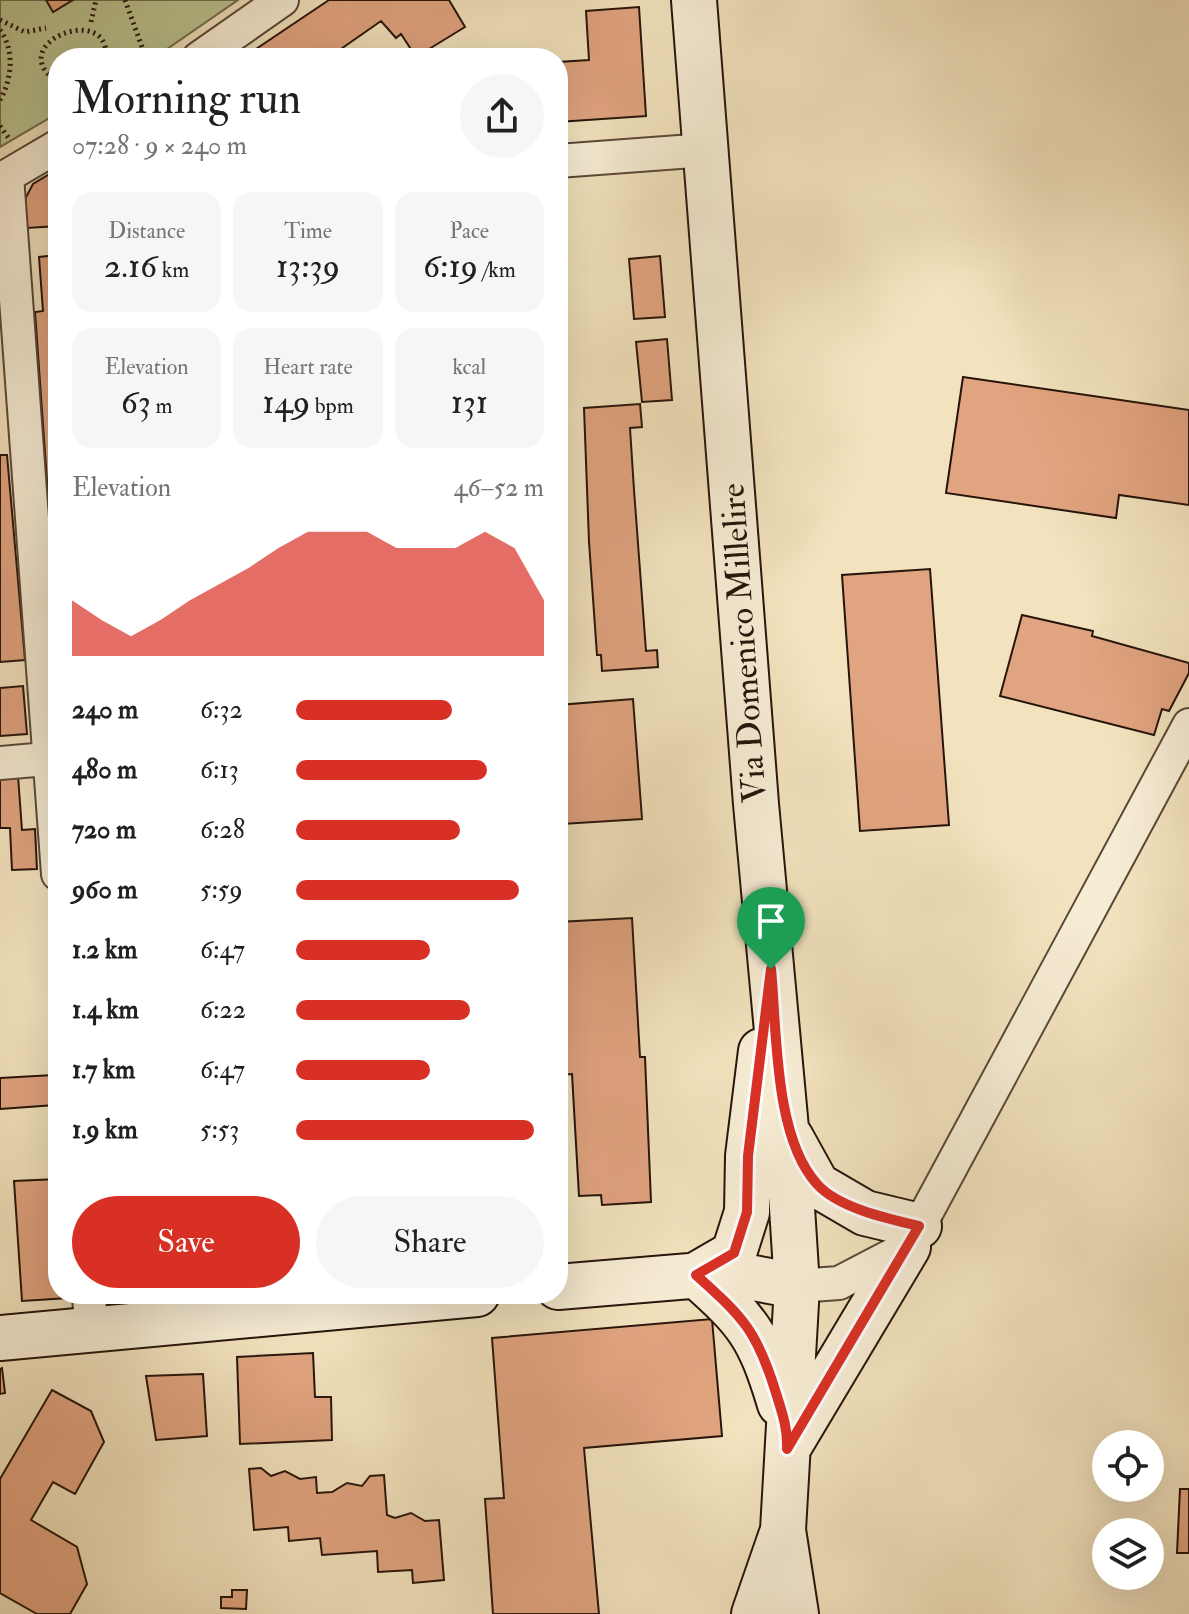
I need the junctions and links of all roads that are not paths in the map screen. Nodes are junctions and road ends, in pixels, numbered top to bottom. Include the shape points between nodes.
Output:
1 (282, 0) edge
2 (694, 0) edge
3 (213, 48) edge
4 (706, 150) junction
5 (48, 152) edge
6 (568, 160) edge
7 (3, 178) edge
8 (48, 691) edge
9 (1189, 725) edge
10 (48, 759) edge
11 (0, 763) edge
12 (771, 969) junction
13 (786, 1129) junction
14 (913, 1236) junction
15 (696, 1275) junction
16 (568, 1286) edge
17 (797, 1286) junction
18 (241, 1304) edge
19 (90, 1312) edge
20 (0, 1338) edge
21 (788, 1440) junction
22 (783, 1530) junction
23 (754, 1614) edge
24 (796, 1614) edge

1 - 3 street
2 - 4 main road, Via Domenico Millelire
4 - 6 street
4 - 12 main road, Via Domenico Millelire
5 - 7 street
7 - 8 street
9 - 14 street
10 - 11 street
12 - 13 main road, Via Domenico Millelire
12 - 15 main road via 748,1156 747,1212 734,1253
13 - 14 main road via 817,1185
13 - 17 main road, Via Domenico Millelire
14 - 17 street via 839,1283
14 - 21 main road
15 - 16 main road
15 - 17 main road via 726,1273
15 - 21 main road via 756,1337
17 - 21 main road, Via Domenico Millelire
18 - 19 main road
19 - 20 main road
21 - 22 main road, Via Domenico Millelire
22 - 23 main road
22 - 24 main road

